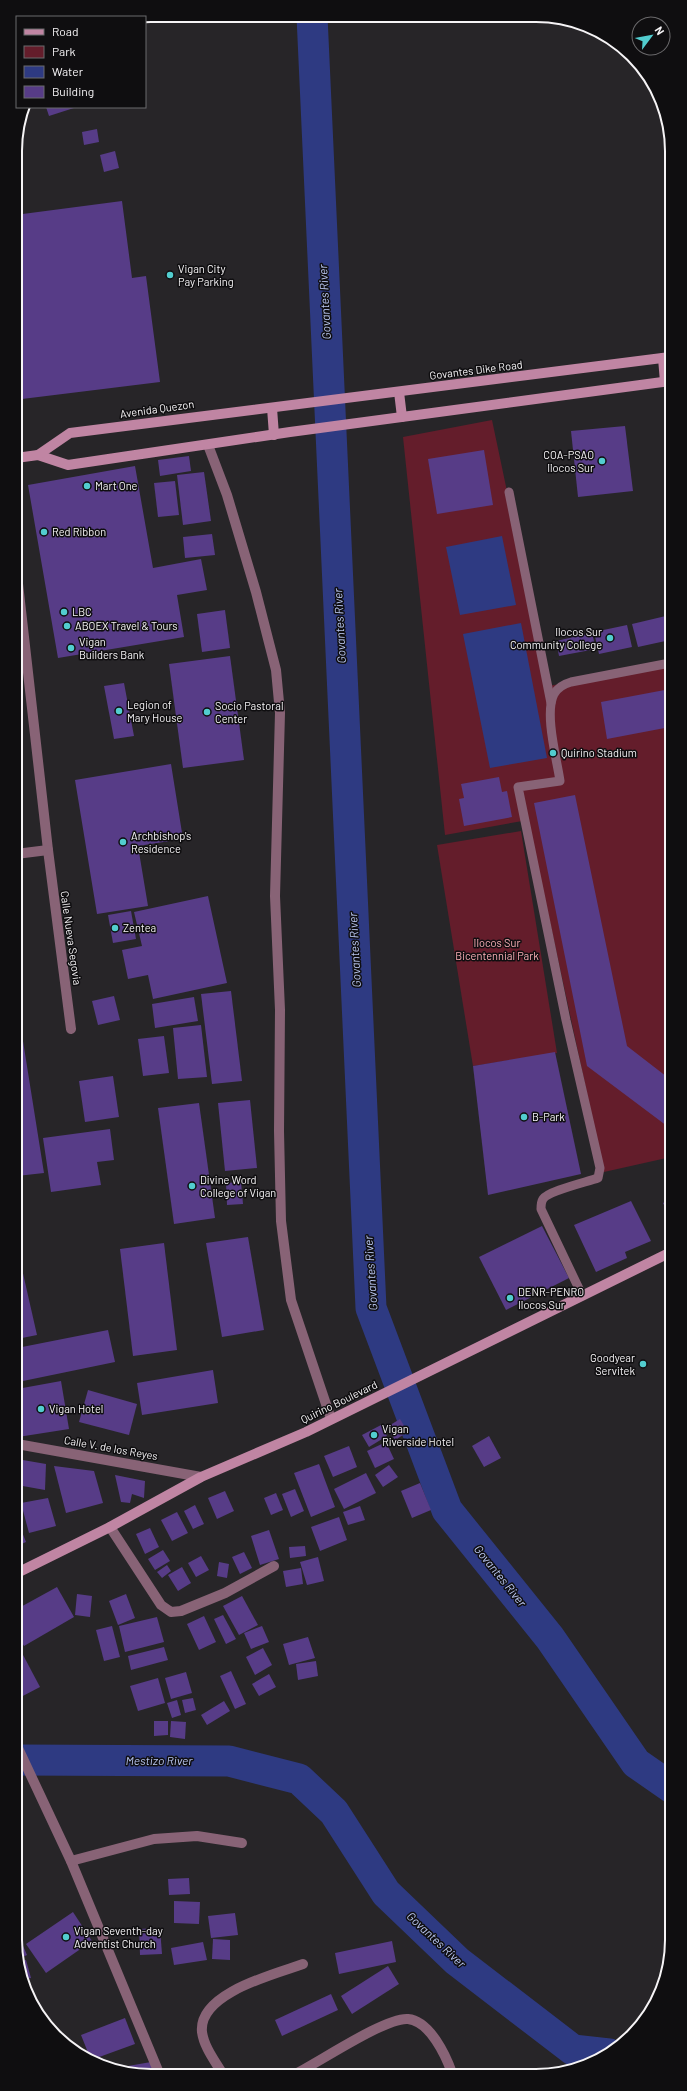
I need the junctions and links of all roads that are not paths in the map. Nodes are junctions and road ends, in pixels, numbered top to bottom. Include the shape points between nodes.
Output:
1 (665, 357) edge
2 (665, 382) edge
3 (399, 392) junction
4 (286, 407) joint
5 (272, 408) junction
6 (402, 417) junction
7 (274, 435) junction
8 (208, 445) junction
9 (38, 455) junction
10 (22, 457) edge
11 (509, 492) dead end
12 (22, 619) edge
13 (665, 664) edge
14 (551, 704) junction
15 (48, 850) junction
16 (22, 853) edge
17 (71, 1029) dead end
18 (665, 1255) edge
19 (582, 1295) junction
20 (331, 1419) junction
21 (22, 1445) edge
22 (201, 1477) junction
23 (110, 1528) junction
24 (274, 1566) dead end
25 (22, 1572) edge
26 (22, 1756) edge
27 (242, 1843) dead end
28 (71, 1862) junction
29 (303, 1964) dead end
30 (157, 2069) edge
31 (220, 2069) edge
32 (304, 2069) edge
33 (451, 2069) edge

1 - 3 main road, Govantes Dike Road
2 - 6 main road
3 - 4 main road, Govantes Dike Road
3 - 6 main road
4 - 5 main road, Avenida Quezon
5 - 7 main road
5 - 9 main road, Avenida Quezon via 70,433
6 - 7 main road, Avenida Quezon
7 - 8 main road, Avenida Quezon
8 - 9 main road, Avenida Quezon via 68,465
8 - 20 street via 227,495 276,670 280,713 275,896 280,1010 281,1222 291,1300
9 - 10 main road, Avenida Quezon
11 - 14 lane
12 - 15 street, Calle Nueva Segovia
13 - 14 lane via 564,684 553,696
14 - 19 lane via 550,713 560,781 518,787 566,1020 600,1168 598,1178 550,1194 541,1204 541,1209
15 - 16 street
15 - 17 street, Calle Nueva Segovia
18 - 19 main road, Quirino Boulevard
19 - 20 main road, Quirino Boulevard
20 - 22 main road, Quirino Boulevard
21 - 22 street, Calle V. de los Reyes
22 - 23 main road, Quirino Boulevard
23 - 24 street via 161,1605 171,1612 181,1611 225,1593
23 - 25 main road, Quirino Boulevard
26 - 28 street
27 - 28 street via 197,1836 154,1839
28 - 30 street
29 - 31 street via 247,1983 224,1996 209,2010 202,2031
32 - 33 street via 388,2022 410,2019 433,2035

